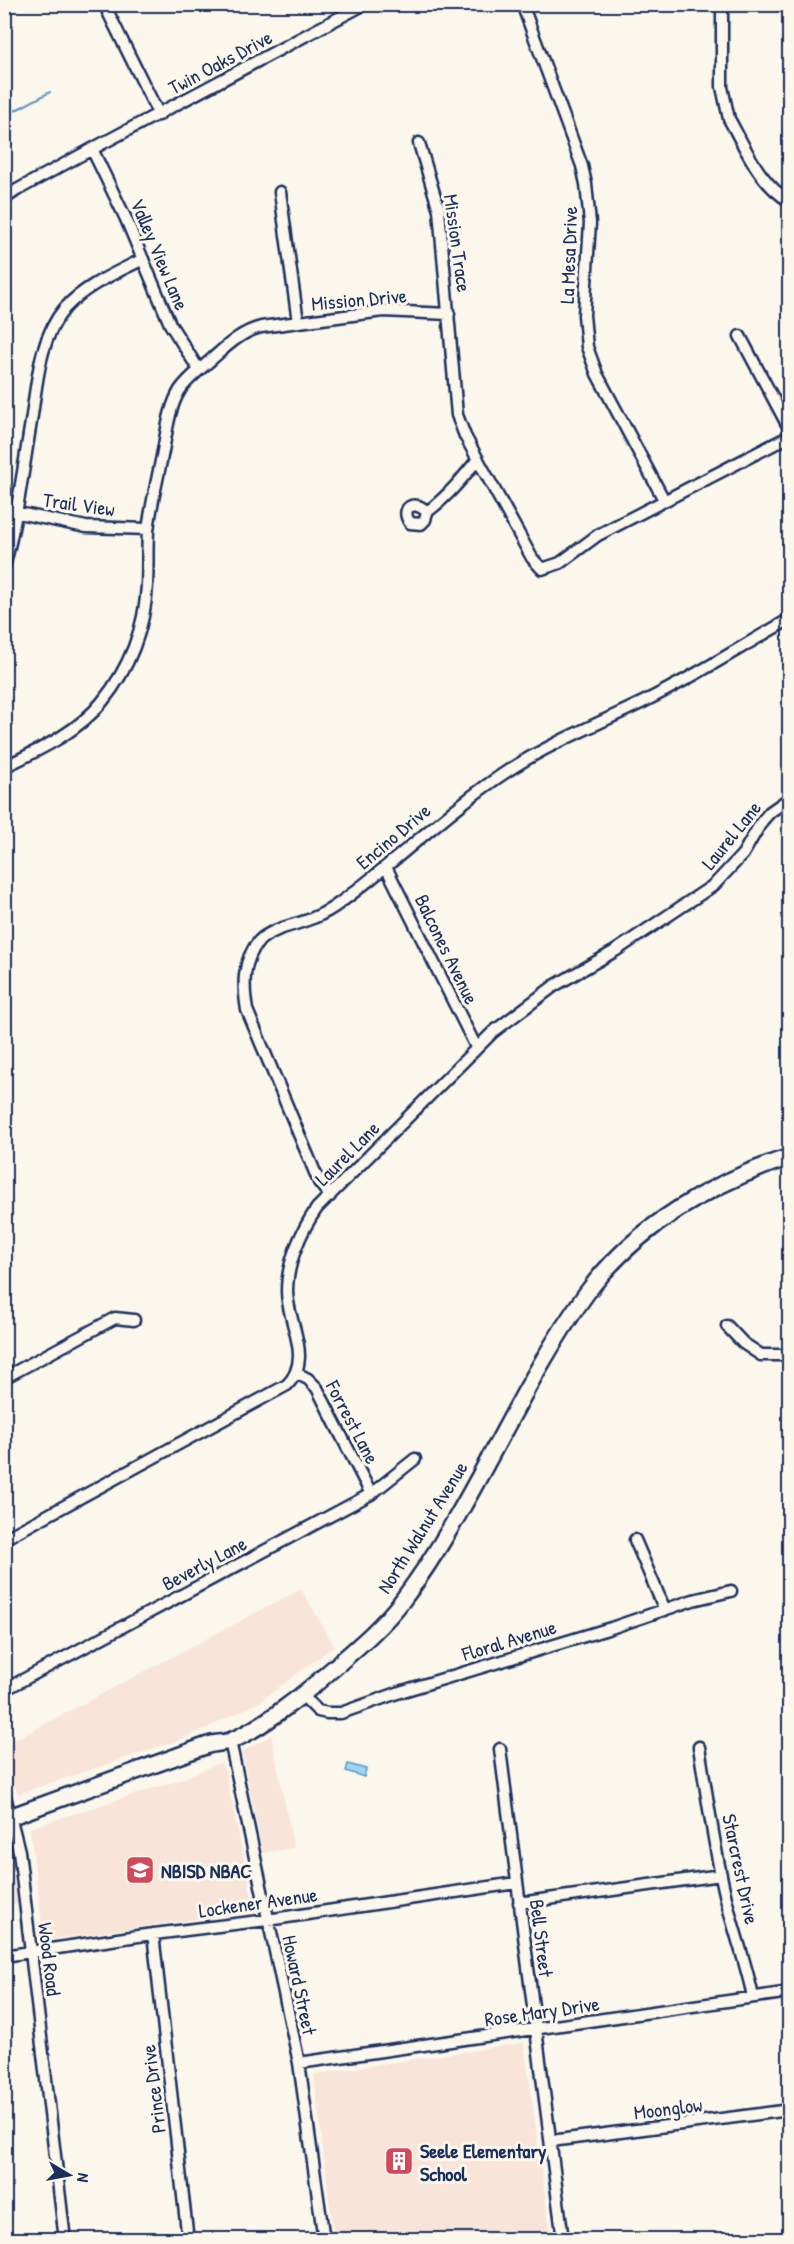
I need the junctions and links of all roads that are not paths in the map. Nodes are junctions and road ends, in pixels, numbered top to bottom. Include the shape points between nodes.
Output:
1 (104, 4) edge
2 (364, 4) edge
3 (522, 4) edge
4 (722, 4) edge
5 (159, 115) junction
6 (419, 143) dead end
7 (92, 149) junction
8 (280, 192) dead end
9 (4, 199) edge
10 (789, 201) edge
11 (143, 259) junction
12 (449, 314) junction
13 (298, 322) junction
14 (740, 336) dead end
15 (199, 370) junction
16 (789, 430) edge
17 (789, 436) edge
18 (478, 459) junction
19 (664, 500) junction
20 (10, 511) edge
21 (428, 512) dead end
22 (148, 529) junction
23 (4, 567) edge
24 (789, 619) edge
25 (4, 767) edge
26 (789, 798) edge
27 (386, 867) junction
28 (476, 1047) junction
29 (789, 1157) edge
30 (330, 1196) junction
31 (134, 1320) dead end
32 (727, 1326) dead end
33 (789, 1355) edge
34 (296, 1373) junction
35 (4, 1378) edge
36 (415, 1459) dead end
37 (371, 1494) junction
38 (4, 1539) edge
39 (635, 1539) dead end
40 (731, 1590) dead end
41 (665, 1610) junction
42 (4, 1690) edge
43 (302, 1695) junction
44 (230, 1741) junction
45 (699, 1747) dead end
46 (500, 1749) dead end
47 (4, 1792) edge
48 (8, 1818) edge
49 (721, 1875) junction
50 (516, 1883) junction
51 (519, 1903) junction
52 (267, 1920) junction
53 (153, 1934) junction
54 (32, 1952) junction
55 (4, 1956) edge
56 (789, 1992) edge
57 (753, 1997) junction
58 (536, 2030) junction
59 (299, 2063) junction
60 (789, 2110) edge
61 (550, 2141) junction
62 (789, 2235) edge
63 (65, 2240) edge
64 (188, 2240) edge
65 (324, 2240) edge
66 (563, 2240) edge
67 (782, 2240) edge

1 - 5 street
2 - 5 street, Twin Oaks Drive
3 - 19 street, La Mesa Drive via 586,184 590,223 584,315 587,346 597,374
4 - 10 street via 722,87 729,119 765,179
5 - 7 street, Twin Oaks Drive
6 - 12 street, Mission Trace via 439,210
7 - 9 street, Twin Oaks Drive
7 - 11 street, Valley View Lane
8 - 13 street
11 - 15 street, Valley View Lane via 170,324
11 - 20 street via 81,293 51,330
12 - 13 street, Mission Drive via 394,310
12 - 18 street via 457,415
13 - 15 street, Mission Drive via 249,330
14 - 16 street
15 - 22 street, Mission Drive via 172,406
17 - 19 street
18 - 19 street via 532,558 542,569 560,563 598,535
18 - 21 street via 457,486
20 - 22 street, Trail View via 86,527
20 - 23 street
22 - 25 street, Mission Drive via 144,613 135,644 117,680 81,723
24 - 27 street, Encino Drive via 676,685 513,768 442,819
26 - 28 street, Laurel Lane via 762,821 743,854 714,885 555,986
27 - 28 street, Balcones Avenue
27 - 30 street, Encino Drive via 324,914 269,934 260,941 245,970 247,1010 314,1171
28 - 30 street, Laurel Lane
29 - 43 main road, North Walnut Avenue via 740,1175 697,1197 659,1222 607,1270 553,1343 415,1583 382,1623
30 - 34 street, Laurel Lane via 305,1227 288,1276 288,1307 299,1351
31 - 35 street via 115,1318
32 - 33 street via 761,1355
34 - 37 street, Forrest Lane via 318,1389
34 - 38 street via 277,1391
36 - 37 street, Beverly Lane
37 - 42 street, Beverly Lane
39 - 41 street
40 - 41 street, Floral Avenue
41 - 43 street, Floral Avenue via 341,1713 318,1711
43 - 44 main road, North Walnut Avenue
44 - 48 main road, North Walnut Avenue via 208,1745
44 - 52 street, Howard Street
45 - 49 street, Starcrest Drive
46 - 50 street, Bell Street
47 - 48 street, Wood Road
48 - 54 street, Wood Road via 20,1851
49 - 51 street
49 - 57 street, Starcrest Drive
50 - 51 street, Bell Street
50 - 52 street, Lockener Avenue
51 - 58 street, Bell Street
52 - 53 street, Lockener Avenue
52 - 59 street, Howard Street
53 - 54 street, Lockener Avenue
53 - 64 street, Prince Drive
54 - 55 street, Lockener Avenue
54 - 63 street, Wood Road
56 - 57 street, Rose Mary Drive
57 - 58 street, Rose Mary Drive
58 - 59 street, Rose Mary Drive
58 - 61 street, Bell Street
59 - 65 street, Howard Street
60 - 61 street, Moonglow
61 - 66 street, Bell Street
62 - 67 street

